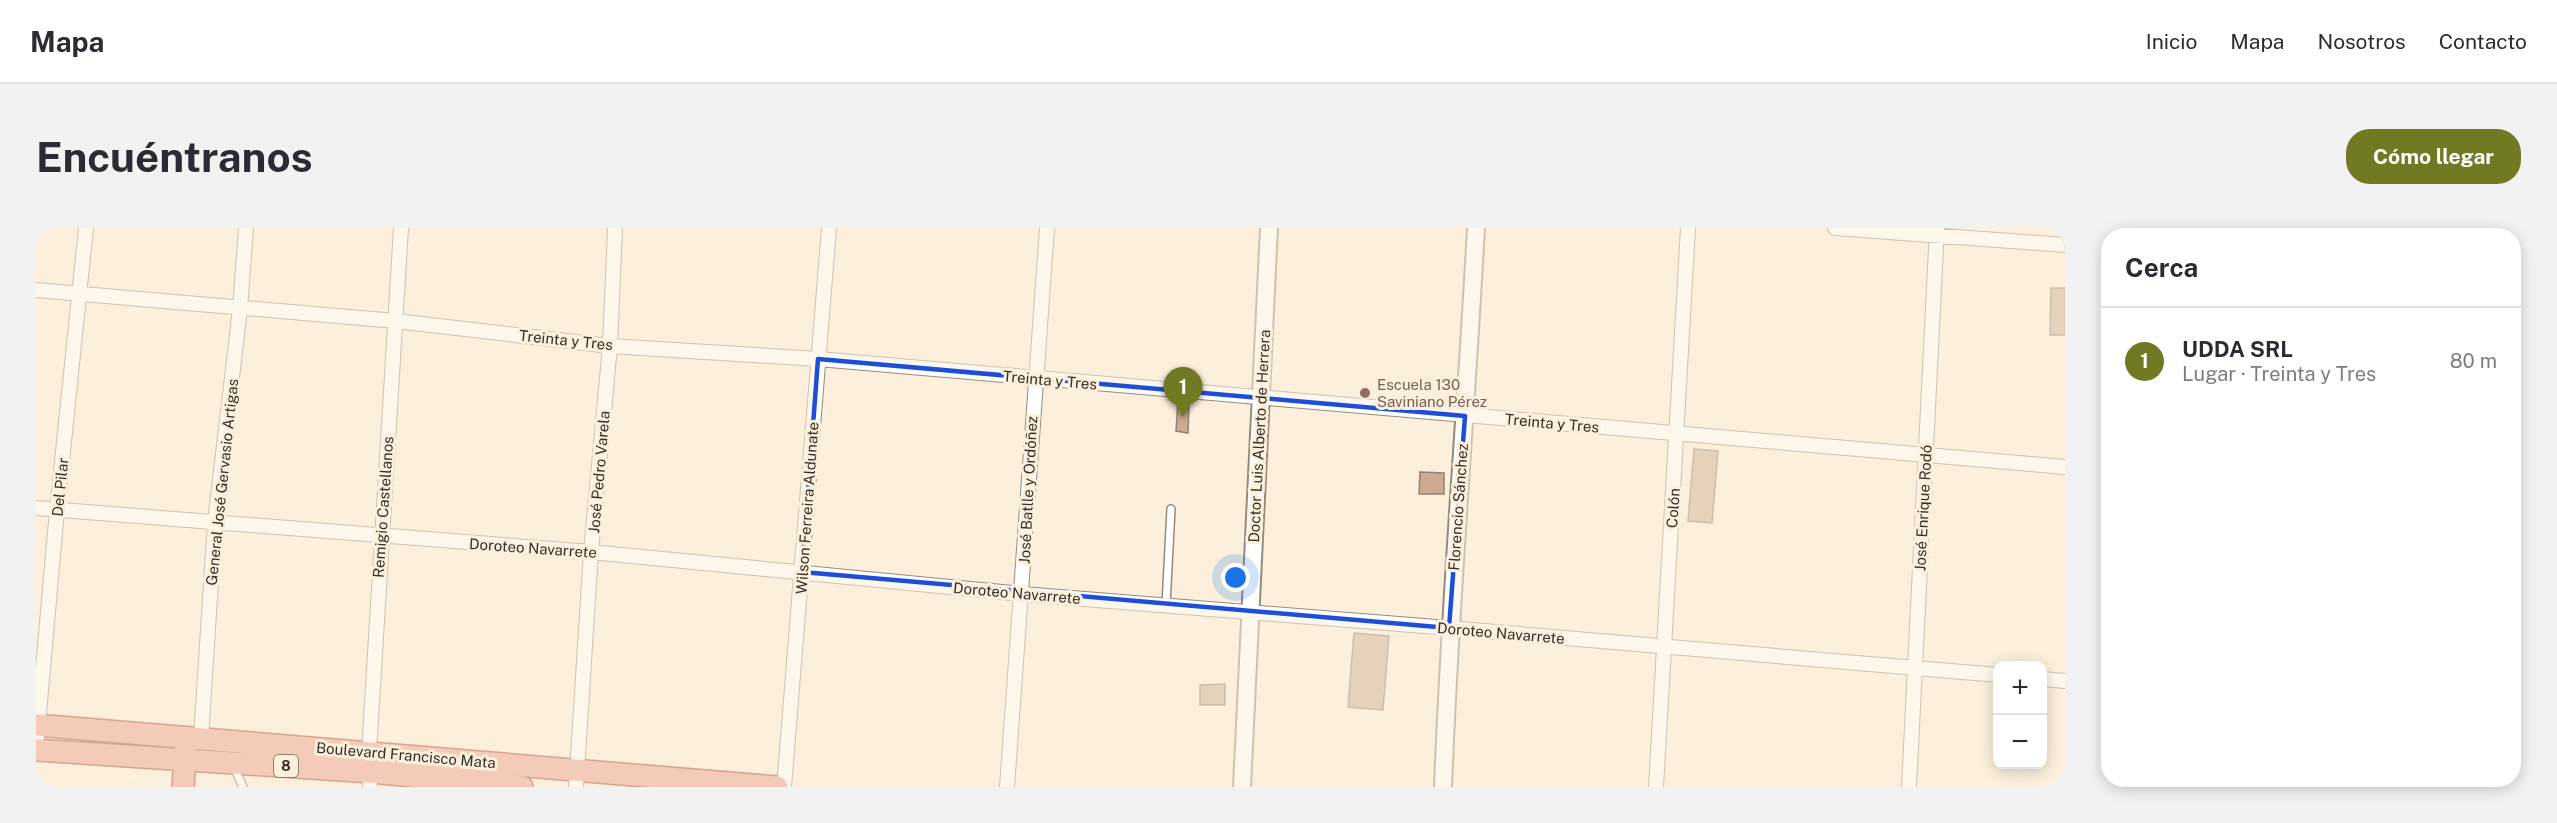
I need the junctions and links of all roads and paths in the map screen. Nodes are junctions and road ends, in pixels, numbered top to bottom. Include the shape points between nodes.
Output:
1 (86, 228) edge
2 (246, 228) edge
3 (401, 228) edge
4 (615, 228) edge
5 (829, 228) edge
6 (1047, 228) edge
7 (1269, 228) edge
8 (1476, 228) edge
9 (1688, 228) edge
10 (1835, 228) edge
11 (1937, 232) edge
12 (2065, 245) edge
13 (36, 291) edge
14 (79, 294) junction
15 (240, 309) junction
16 (396, 321) junction
17 (610, 346) junction
18 (818, 359) junction
19 (1035, 379) junction
20 (1261, 399) junction
21 (1466, 416) junction
22 (1677, 434) junction
23 (1927, 454) junction
24 (2065, 467) edge
25 (36, 508) edge
26 (1171, 509) dead end
27 (57, 510) junction
28 (215, 522) junction
29 (381, 537) junction
30 (591, 552) junction
31 (802, 572) junction
32 (1022, 594) junction
33 (1166, 605) junction
34 (1252, 612) junction
35 (1449, 628) junction
36 (1664, 648) junction
37 (1913, 668) junction
38 (1993, 675) edge
39 (2047, 679) edge
40 (2065, 681) edge
41 (37, 725) edge
42 (194, 737) junction
43 (36, 749) edge
44 (193, 760) junction
45 (233, 763) junction
46 (370, 770) edge
47 (577, 779) edge
48 (183, 787) edge
49 (197, 787) edge
50 (243, 787) edge
51 (522, 787) edge
52 (777, 787) edge
53 (784, 787) edge
54 (1007, 787) edge
55 (1242, 787) edge
56 (1443, 787) edge
57 (1656, 787) edge
58 (1909, 787) edge

1 - 14 street, Del Pilar
2 - 15 street, General José Gervasio Artigas
3 - 16 street, Remigio Castellanos
4 - 17 street, José Pedro Varela
5 - 18 street, Wilson Ferreira Aldunate
6 - 19 street, José Batlle y Ordóñez
7 - 20 street, Doctor Luis Alberto de Herrera
8 - 21 street, Florencio Sánchez
9 - 22 street, Colón
10 - 11 street
11 - 12 street
11 - 23 street, José Enrique Rodó
13 - 14 street, Treinta y Tres
14 - 15 street, Treinta y Tres
14 - 27 street, Del Pilar
15 - 16 street, Treinta y Tres
15 - 28 street, General José Gervasio Artigas
16 - 17 street, Treinta y Tres
16 - 29 street, Remigio Castellanos
17 - 18 street, Treinta y Tres
17 - 30 street, José Pedro Varela
18 - 19 street, Treinta y Tres
18 - 31 street, Wilson Ferreira Aldunate
19 - 20 street, Treinta y Tres
19 - 32 street, José Batlle y Ordóñez
20 - 21 street, Treinta y Tres
20 - 34 street, Doctor Luis Alberto de Herrera
21 - 22 street, Treinta y Tres
21 - 35 street, Florencio Sánchez
22 - 23 street, Treinta y Tres
22 - 36 street, Colón
23 - 24 street, Treinta y Tres
23 - 37 street, José Enrique Rodó
25 - 27 street, Doroteo Navarrete
26 - 33 lane
27 - 28 street, Doroteo Navarrete
27 - 41 street, Del Pilar
28 - 29 street, Doroteo Navarrete
28 - 42 street, General José Gervasio Artigas
29 - 30 street, Doroteo Navarrete
29 - 46 street, Remigio Castellanos
30 - 31 street, Doroteo Navarrete
30 - 47 street, José Pedro Varela
31 - 32 street, Doroteo Navarrete
31 - 53 street, Wilson Ferreira Aldunate
32 - 33 street, Doroteo Navarrete
32 - 54 street, José Batlle y Ordóñez
33 - 34 street, Doroteo Navarrete
34 - 35 street, Doroteo Navarrete
34 - 55 street, Doctor Luis Alberto de Herrera
35 - 36 street, Doroteo Navarrete
35 - 56 street, Florencio Sánchez
36 - 37 street, Doroteo Navarrete
36 - 57 street, Colón
37 - 38 street, Doroteo Navarrete
37 - 58 street, José Enrique Rodó
39 - 40 street
41 - 42 main road, Boulevard Francisco Mata / 8
41 - 43 street, Del Pilar
42 - 44 main road
42 - 46 main road, Boulevard Francisco Mata / 8
43 - 44 main road, Boulevard Francisco Mata / 8
44 - 45 main road, Boulevard Francisco Mata / 8
44 - 48 main road
44 - 49 main road
45 - 46 main road, Boulevard Francisco Mata / 8
45 - 50 lane
46 - 47 main road, Boulevard Francisco Mata / 8
46 - 51 main road, Boulevard Francisco Mata / 8
47 - 52 main road, Boulevard Francisco Mata / 8

